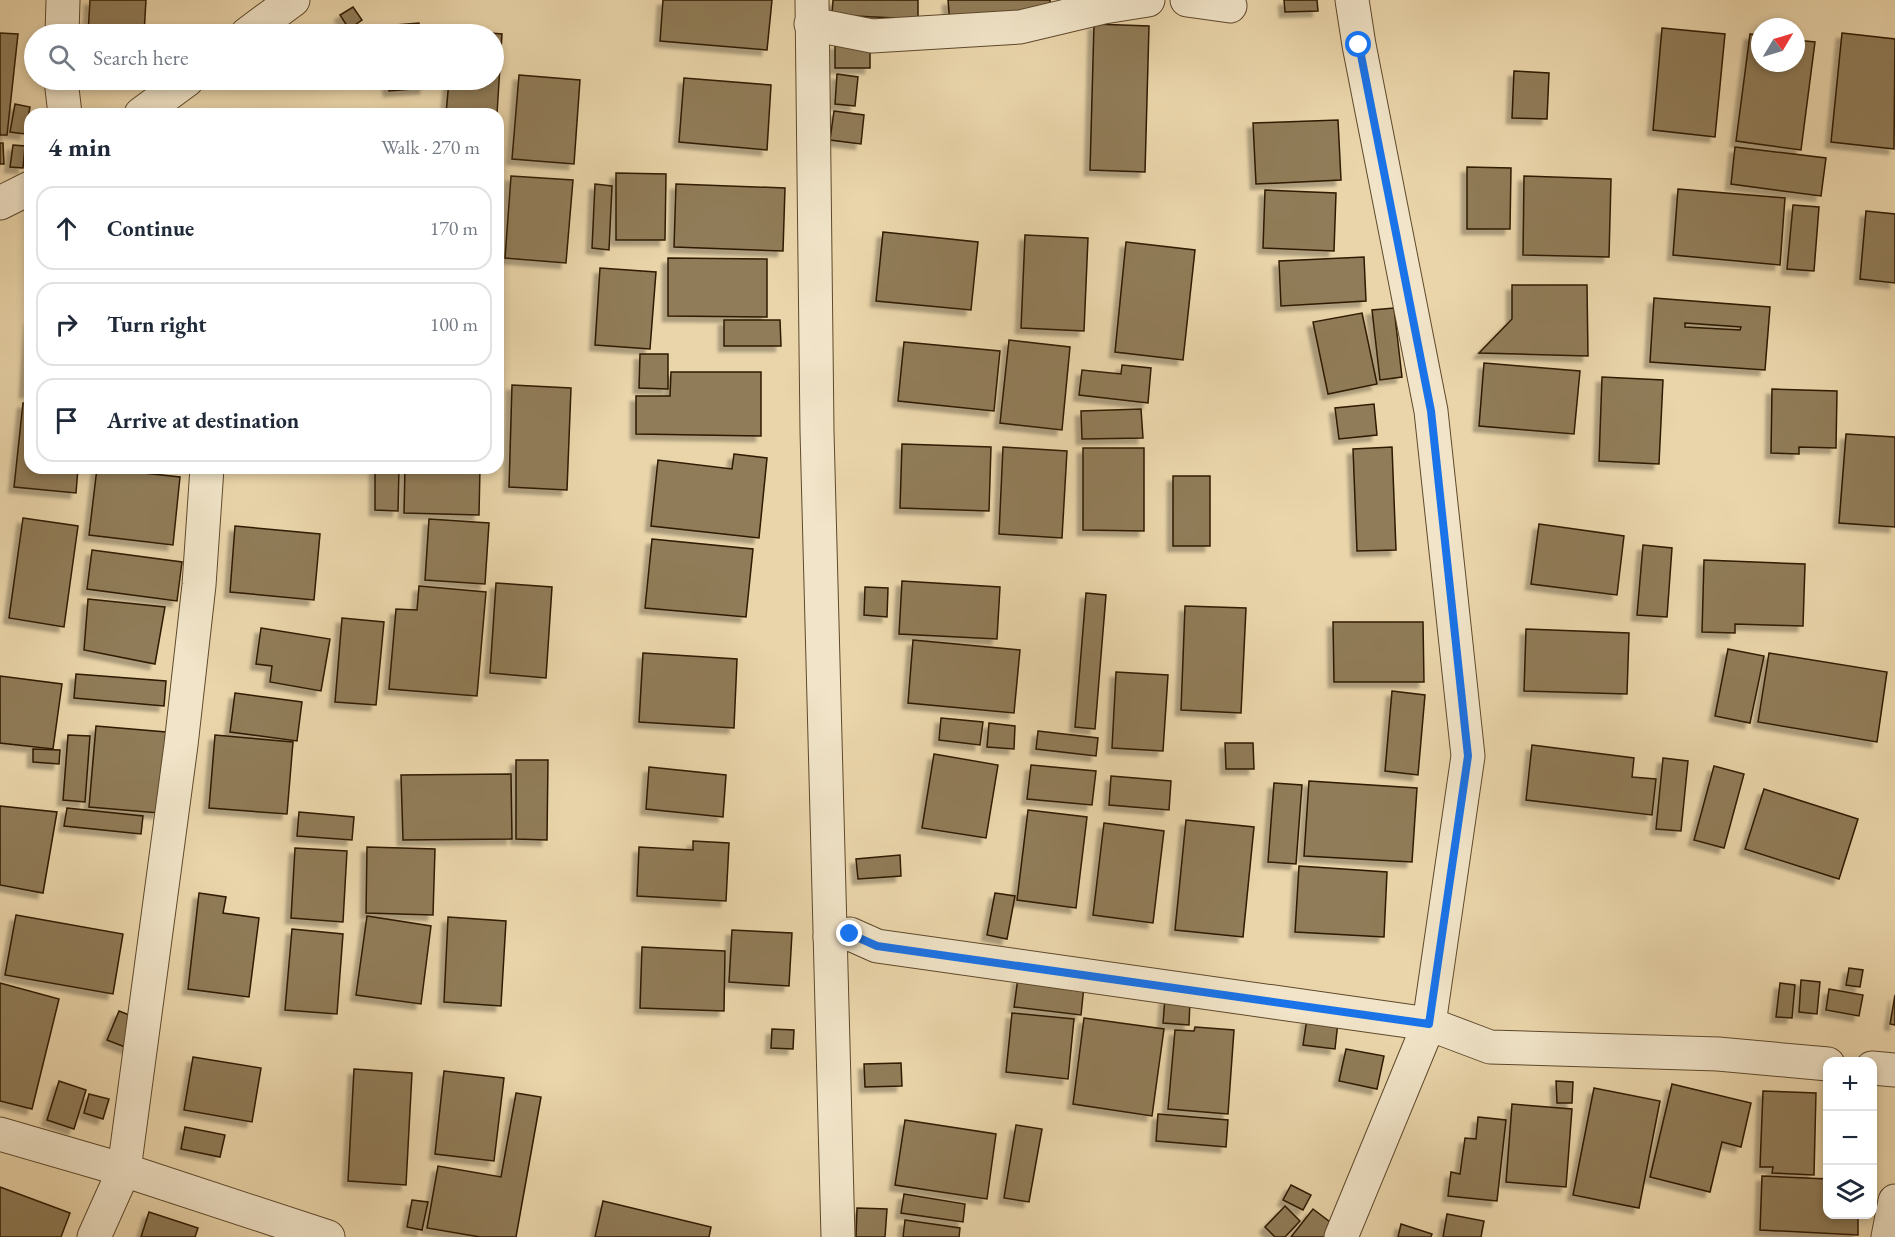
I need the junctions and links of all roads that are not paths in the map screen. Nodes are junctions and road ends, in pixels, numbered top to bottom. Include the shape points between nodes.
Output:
1 (63, 0) edge
2 (293, 0) edge
3 (1148, 0) edge
4 (1187, 0) edge
5 (1352, 0) edge
6 (1230, 6) dead end
7 (812, 12) edge
8 (62, 24) edge
9 (261, 24) edge
10 (62, 90) edge
11 (173, 90) edge
12 (64, 108) edge
13 (149, 108) edge
14 (24, 191) edge
15 (0, 203) edge
16 (207, 474) edge
17 (830, 937) junction
18 (1429, 1024) junction
19 (1823, 1064) edge
20 (1877, 1068) edge
21 (1895, 1070) edge
22 (0, 1134) edge
23 (124, 1170) junction
24 (1895, 1201) edge
25 (94, 1237) edge
26 (328, 1237) edge
27 (838, 1237) edge
28 (1341, 1237) edge
29 (1888, 1237) edge

1 - 8 street
2 - 9 street
3 - 7 street via 1020,27 872,36
4 - 6 street
5 - 18 street via 1431,411 1468,756
7 - 17 street via 817,430
10 - 12 street
11 - 13 street
14 - 15 street
16 - 23 street via 182,733
17 - 18 street via 850,934 877,946
17 - 27 street
18 - 19 street via 1490,1047 1718,1054
18 - 28 street
20 - 21 street
22 - 23 street
23 - 25 street
23 - 26 street
24 - 29 street

